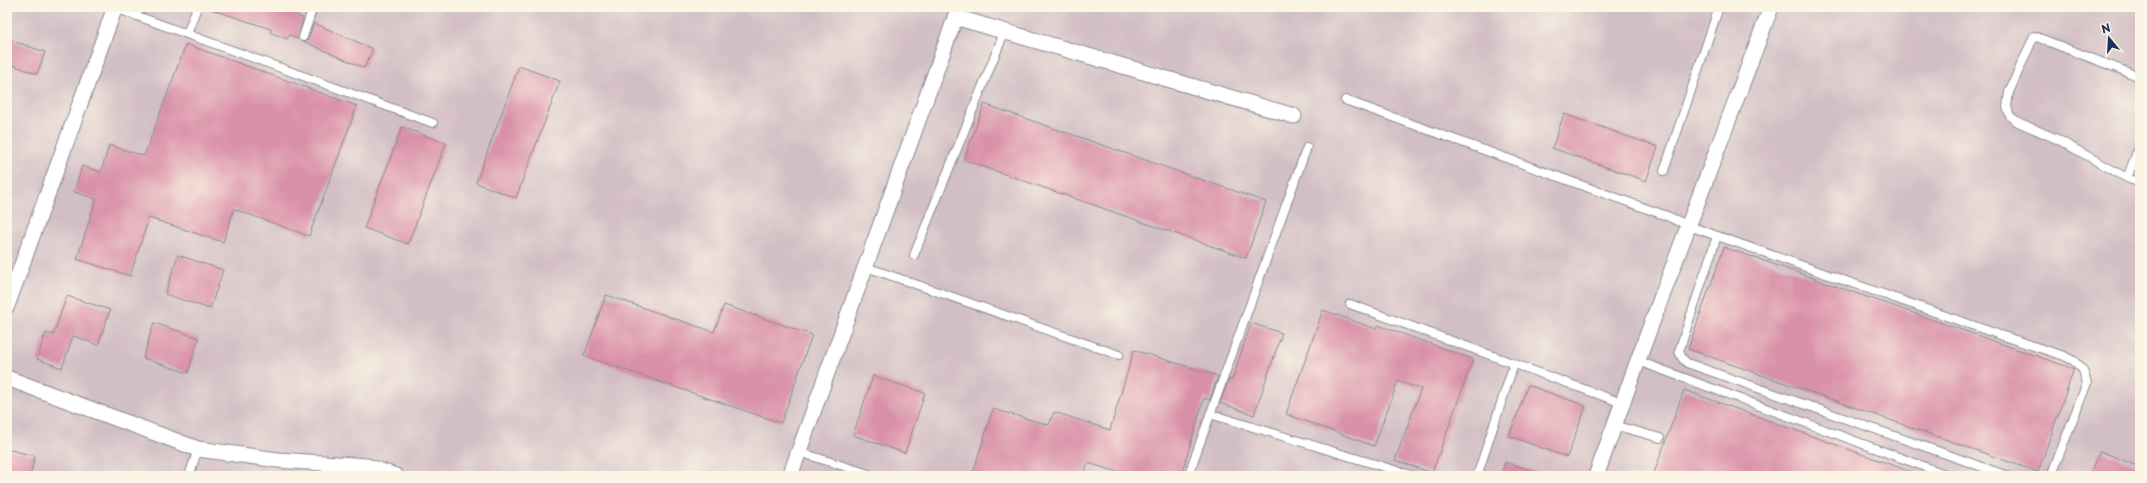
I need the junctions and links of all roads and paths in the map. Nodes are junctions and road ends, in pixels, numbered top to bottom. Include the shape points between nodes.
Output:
1 (115, 7) edge
2 (197, 7) edge
3 (313, 7) edge
4 (1719, 7) edge
5 (1771, 7) edge
6 (957, 12) edge
7 (1004, 33) junction
8 (187, 34) junction
9 (303, 37) dead end
10 (2140, 77) edge
11 (1345, 100) dead end
12 (1294, 116) dead end
13 (433, 122) dead end
14 (2140, 144) edge
15 (1307, 147) dead end
16 (1664, 171) dead end
17 (2127, 178) junction
18 (2140, 183) edge
19 (1689, 226) junction
20 (1717, 236) junction
21 (914, 256) dead end
22 (866, 267) junction
23 (1350, 304) dead end
24 (7, 306) edge
25 (1119, 355) dead end
26 (1638, 361) junction
27 (1514, 364) junction
28 (7, 378) edge
29 (1622, 403) junction
30 (1210, 414) junction
31 (1614, 425) junction
32 (1660, 438) dead end
33 (198, 449) junction
34 (799, 452) junction
35 (189, 476) edge
36 (396, 476) edge
37 (790, 476) edge
38 (875, 476) edge
39 (1188, 476) edge
40 (1414, 476) edge
41 (1477, 476) edge
42 (1596, 476) edge
43 (1950, 476) edge
44 (2008, 476) edge
45 (2051, 476) edge

1 - 8 lane
1 - 24 street
2 - 8 lane
3 - 9 lane
4 - 16 lane
5 - 19 street
6 - 7 street
6 - 22 street
7 - 12 street
7 - 21 lane
8 - 13 lane
10 - 17 lane via 2034,36 2009,92 2007,107 2010,116 2018,122 2057,139
11 - 19 lane
14 - 17 lane
15 - 30 lane
17 - 18 lane
19 - 20 lane
19 - 26 street
20 - 44 lane via 1679,350 1687,363
20 - 45 lane via 2074,361 2083,370 2087,383
22 - 25 lane
22 - 34 street
23 - 27 lane
26 - 29 street
26 - 43 lane
27 - 29 lane
27 - 41 lane
28 - 33 street
29 - 31 street
30 - 39 lane
30 - 40 lane
31 - 32 lane
31 - 42 street
33 - 35 lane
33 - 36 street via 278,460 367,466
34 - 37 street
34 - 38 lane

